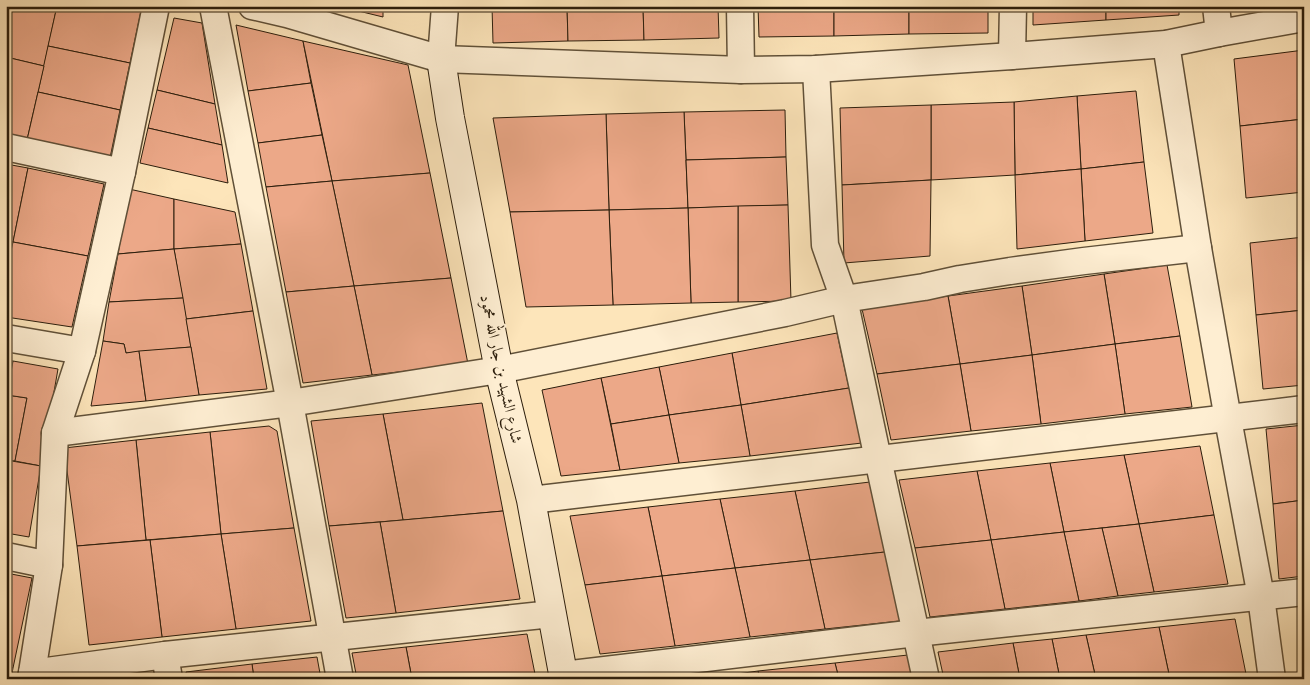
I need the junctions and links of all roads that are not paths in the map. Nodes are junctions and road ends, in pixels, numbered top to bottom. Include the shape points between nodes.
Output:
1 (156, 6) edge
2 (213, 6) edge
3 (252, 6) edge
4 (445, 6) edge
5 (740, 6) edge
6 (1013, 6) edge
7 (1216, 6) edge
8 (287, 10) edge
9 (1304, 18) edge
10 (1219, 32) junction
11 (1166, 44) junction
12 (1012, 56) junction
13 (440, 59) junction
14 (816, 68) junction
15 (741, 70) junction
16 (6, 147) edge
17 (122, 172) junction
18 (1198, 248) junction
19 (844, 299) junction
20 (6, 338) edge
21 (82, 351) junction
22 (499, 370) junction
23 (290, 403) junction
24 (1304, 409) edge
25 (1228, 419) junction
26 (55, 433) junction
27 (878, 459) junction
28 (531, 500) junction
29 (6, 556) edge
30 (49, 565) junction
31 (1304, 592) edge
32 (1261, 597) junction
33 (552, 614) junction
34 (916, 633) junction
35 (332, 638) junction
36 (167, 667) edge
37 (32, 676) edge
38 (563, 677) edge
39 (340, 679) edge
40 (926, 679) edge
41 (1272, 679) edge

1 - 17 street
2 - 23 street
3 - 8 street
4 - 13 street
5 - 15 street
6 - 12 street
7 - 10 street
8 - 13 street
9 - 10 street
10 - 11 street
11 - 12 street
11 - 18 street
12 - 14 street
13 - 15 street
13 - 22 street, شارع الشهيد بن جار الله محمود
14 - 15 street
14 - 19 street via 825,245
16 - 17 street
17 - 21 street
18 - 19 street via 1019,270
18 - 25 street
19 - 22 street
19 - 27 street
20 - 21 street
21 - 26 street
22 - 23 street
22 - 28 street, شارع الشهيد بن جار الله محمود
23 - 26 street
23 - 35 street
24 - 25 street
25 - 27 street
25 - 32 street
26 - 30 street
27 - 28 street
27 - 34 street
28 - 33 street, شارع الشهيد بن جار الله محمود
29 - 30 street
30 - 37 street
31 - 32 street
32 - 34 street
32 - 41 street
33 - 35 street
33 - 38 street, شارع الشهيد بن جار الله محمود
34 - 38 street
34 - 40 street
35 - 36 street
35 - 39 street
36 - 37 street

